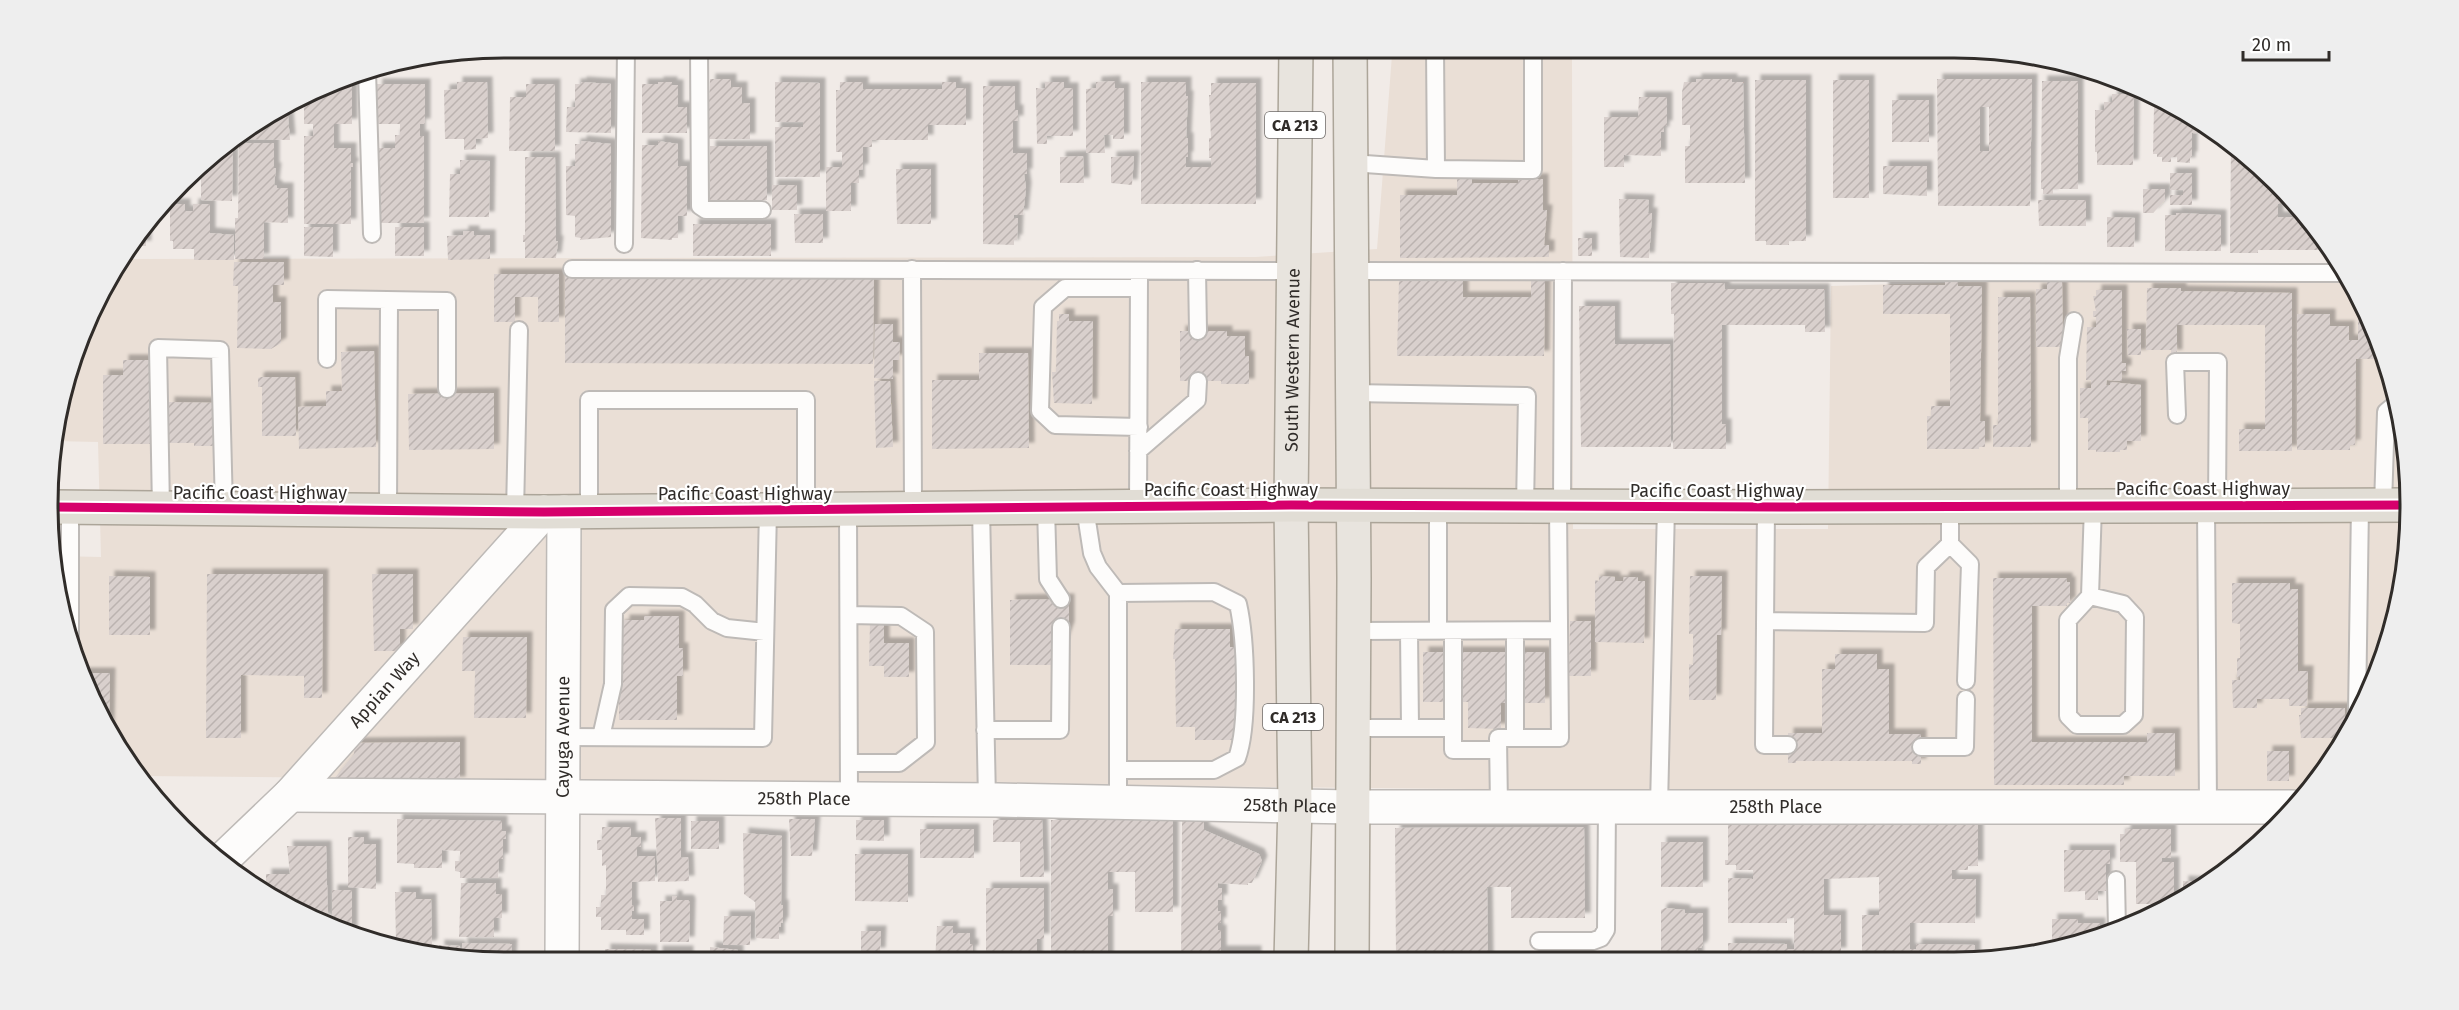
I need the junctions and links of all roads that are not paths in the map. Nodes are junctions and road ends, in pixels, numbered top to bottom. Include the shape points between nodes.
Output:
1 (626, 58) edge
2 (699, 58) edge
3 (1296, 58) edge
4 (1350, 58) edge
5 (1435, 58) edge
6 (1533, 58) edge
7 (367, 80) edge
8 (1351, 163) junction
9 (1436, 169) junction
10 (762, 210) dead end
11 (372, 234) dead end
12 (624, 244) dead end
13 (572, 268) dead end
14 (912, 270) junction
15 (1139, 270) junction
16 (1197, 270) junction
17 (1294, 271) junction
18 (1352, 271) junction
19 (1563, 271) junction
20 (2335, 273) edge
21 (1139, 288) junction
22 (389, 301) junction
23 (2074, 321) dead end
24 (519, 330) dead end
25 (1198, 331) dead end
26 (327, 359) dead end
27 (1198, 381) dead end
28 (447, 389) dead end
29 (1352, 393) junction
30 (2390, 409) edge
31 (2177, 415) dead end
32 (1139, 427) junction
33 (1138, 451) junction
34 (1291, 505) junction
35 (2384, 505) edge
36 (1950, 506) junction
37 (2080, 506) junction
38 (2211, 506) junction
39 (62, 507) edge
40 (1138, 507) junction
41 (1353, 507) junction
42 (1438, 507) junction
43 (1525, 507) junction
44 (1560, 507) junction
45 (1666, 507) junction
46 (1766, 507) junction
47 (161, 508) junction
48 (981, 508) junction
49 (1046, 508) junction
50 (1085, 508) junction
51 (224, 509) junction
52 (913, 509) junction
53 (388, 510) junction
54 (768, 510) junction
55 (806, 510) junction
56 (848, 510) junction
57 (553, 512) junction
58 (1950, 544) junction
59 (67, 593) edge
60 (1118, 593) junction
61 (2090, 596) junction
62 (1061, 599) dead end
63 (849, 615) junction
64 (1765, 621) junction
65 (1061, 627) dead end
66 (1559, 630) junction
67 (1353, 631) junction
68 (1409, 631) junction
69 (1445, 631) junction
70 (1515, 631) junction
71 (765, 632) junction
72 (1966, 681) dead end
73 (2360, 690) edge
74 (1966, 699) dead end
75 (1353, 728) junction
76 (1410, 728) junction
77 (1453, 728) junction
78 (985, 730) junction
79 (562, 737) junction
80 (601, 737) junction
81 (1515, 738) junction
82 (1788, 745) dead end
83 (1921, 747) dead end
84 (1498, 750) junction
85 (849, 763) junction
86 (1118, 786) junction
87 (290, 795) junction
88 (562, 797) junction
89 (849, 798) junction
90 (987, 800) junction
91 (1295, 804) junction
92 (1498, 806) junction
93 (1607, 806) junction
94 (1659, 806) junction
95 (2208, 806) junction
96 (1352, 807) junction
97 (2283, 807) edge
98 (228, 855) edge
99 (2116, 880) dead end
100 (2117, 921) edge
101 (1539, 941) dead end
102 (562, 952) edge
103 (1291, 952) edge
104 (1352, 952) edge

1 - 12 lane
2 - 10 lane via 700,206 706,210
3 - 17 main road, South Western Avenue / CA 213
4 - 8 main road, CA 213
5 - 9 lane
6 - 9 lane via 1533,170
7 - 11 lane
8 - 9 lane
8 - 18 main road, CA 213
13 - 14 lane
14 - 15 lane
14 - 52 lane
15 - 16 lane
15 - 21 lane
16 - 17 lane
16 - 25 lane
17 - 34 main road, South Western Avenue / CA 213
18 - 19 lane
18 - 29 main road, CA 213
19 - 20 lane
19 - 44 lane
21 - 32 lane
21 - 32 lane via 1065,288 1043,307 1040,411 1055,425
22 - 26 lane via 327,299
22 - 28 lane via 447,301
22 - 53 lane
23 - 37 lane via 2068,358
24 - 57 lane
27 - 33 lane via 1197,400
29 - 41 main road, CA 213
29 - 43 lane via 1527,396
30 - 35 lane via 2386,412
31 - 38 lane via 2175,362 2218,362
32 - 33 lane
33 - 40 lane
34 - 40 highway, Pacific Coast Highway
34 - 41 highway, Pacific Coast Highway
34 - 91 main road, South Western Avenue / CA 213
35 - 38 highway, Pacific Coast Highway
35 - 73 lane
36 - 37 highway, Pacific Coast Highway
36 - 46 highway, Pacific Coast Highway
36 - 58 lane
37 - 38 highway, Pacific Coast Highway
37 - 61 lane
38 - 95 lane
39 - 47 highway, Pacific Coast Highway
39 - 59 lane
40 - 50 highway, Pacific Coast Highway
41 - 42 highway, Pacific Coast Highway
41 - 67 main road, CA 213
42 - 43 highway, Pacific Coast Highway
42 - 69 lane
43 - 44 highway, Pacific Coast Highway
44 - 45 highway, Pacific Coast Highway
44 - 66 lane
45 - 46 highway, Pacific Coast Highway
45 - 94 lane
46 - 64 lane
47 - 51 highway, Pacific Coast Highway
47 - 51 lane via 158,348 220,350
48 - 49 highway, Pacific Coast Highway
48 - 52 highway, Pacific Coast Highway
48 - 78 lane
49 - 50 highway, Pacific Coast Highway
49 - 62 lane via 1048,579
50 - 60 lane via 1092,553
51 - 53 highway, Pacific Coast Highway
52 - 56 highway, Pacific Coast Highway
53 - 57 highway, Pacific Coast Highway
54 - 55 highway, Pacific Coast Highway
54 - 57 highway, Pacific Coast Highway
54 - 71 lane
55 - 56 highway, Pacific Coast Highway
55 - 57 lane via 806,399 589,399
56 - 63 lane
57 - 79 street, Cayuga Avenue
57 - 87 street, Appian Way
58 - 64 lane via 1926,567 1925,623
58 - 72 lane via 1970,564
60 - 86 lane
60 - 86 lane via 1214,592 1238,604 1244,653 1243,741 1238,758 1214,770
61 - 61 lane via 2068,620 2068,716 2077,725 2123,725 2134,715 2135,617 2123,604
63 - 85 lane
63 - 85 lane via 901,616 925,632 926,742 899,763
64 - 82 lane via 1764,745
65 - 78 lane via 1059,730
66 - 70 lane
66 - 81 lane via 1560,738
67 - 68 lane
67 - 75 main road, CA 213
68 - 69 lane
68 - 76 lane
69 - 70 lane
69 - 77 lane
70 - 81 lane
71 - 80 lane via 764,738
71 - 80 lane via 728,628 712,621 682,597 629,596 614,610 612,684
74 - 83 lane via 1965,747
75 - 76 lane
75 - 96 main road, CA 213
76 - 77 lane
77 - 84 lane via 1453,750
78 - 90 lane
79 - 80 lane
79 - 88 street, Cayuga Avenue
81 - 84 lane via 1498,738
84 - 92 lane
85 - 89 lane
86 - 90 street, 258th Place
86 - 91 street, 258th Place
87 - 88 street, 258th Place
87 - 98 street, Appian Way
88 - 89 street, 258th Place
88 - 102 street, Cayuga Avenue
89 - 90 street, 258th Place
91 - 96 street, 258th Place
91 - 103 main road, South Western Avenue / CA 213
92 - 93 street, 258th Place
92 - 96 street, 258th Place
93 - 94 street, 258th Place
93 - 101 lane via 1606,930 1593,941
94 - 95 street, 258th Place
95 - 97 street, 258th Place
96 - 104 main road, CA 213
99 - 100 lane

